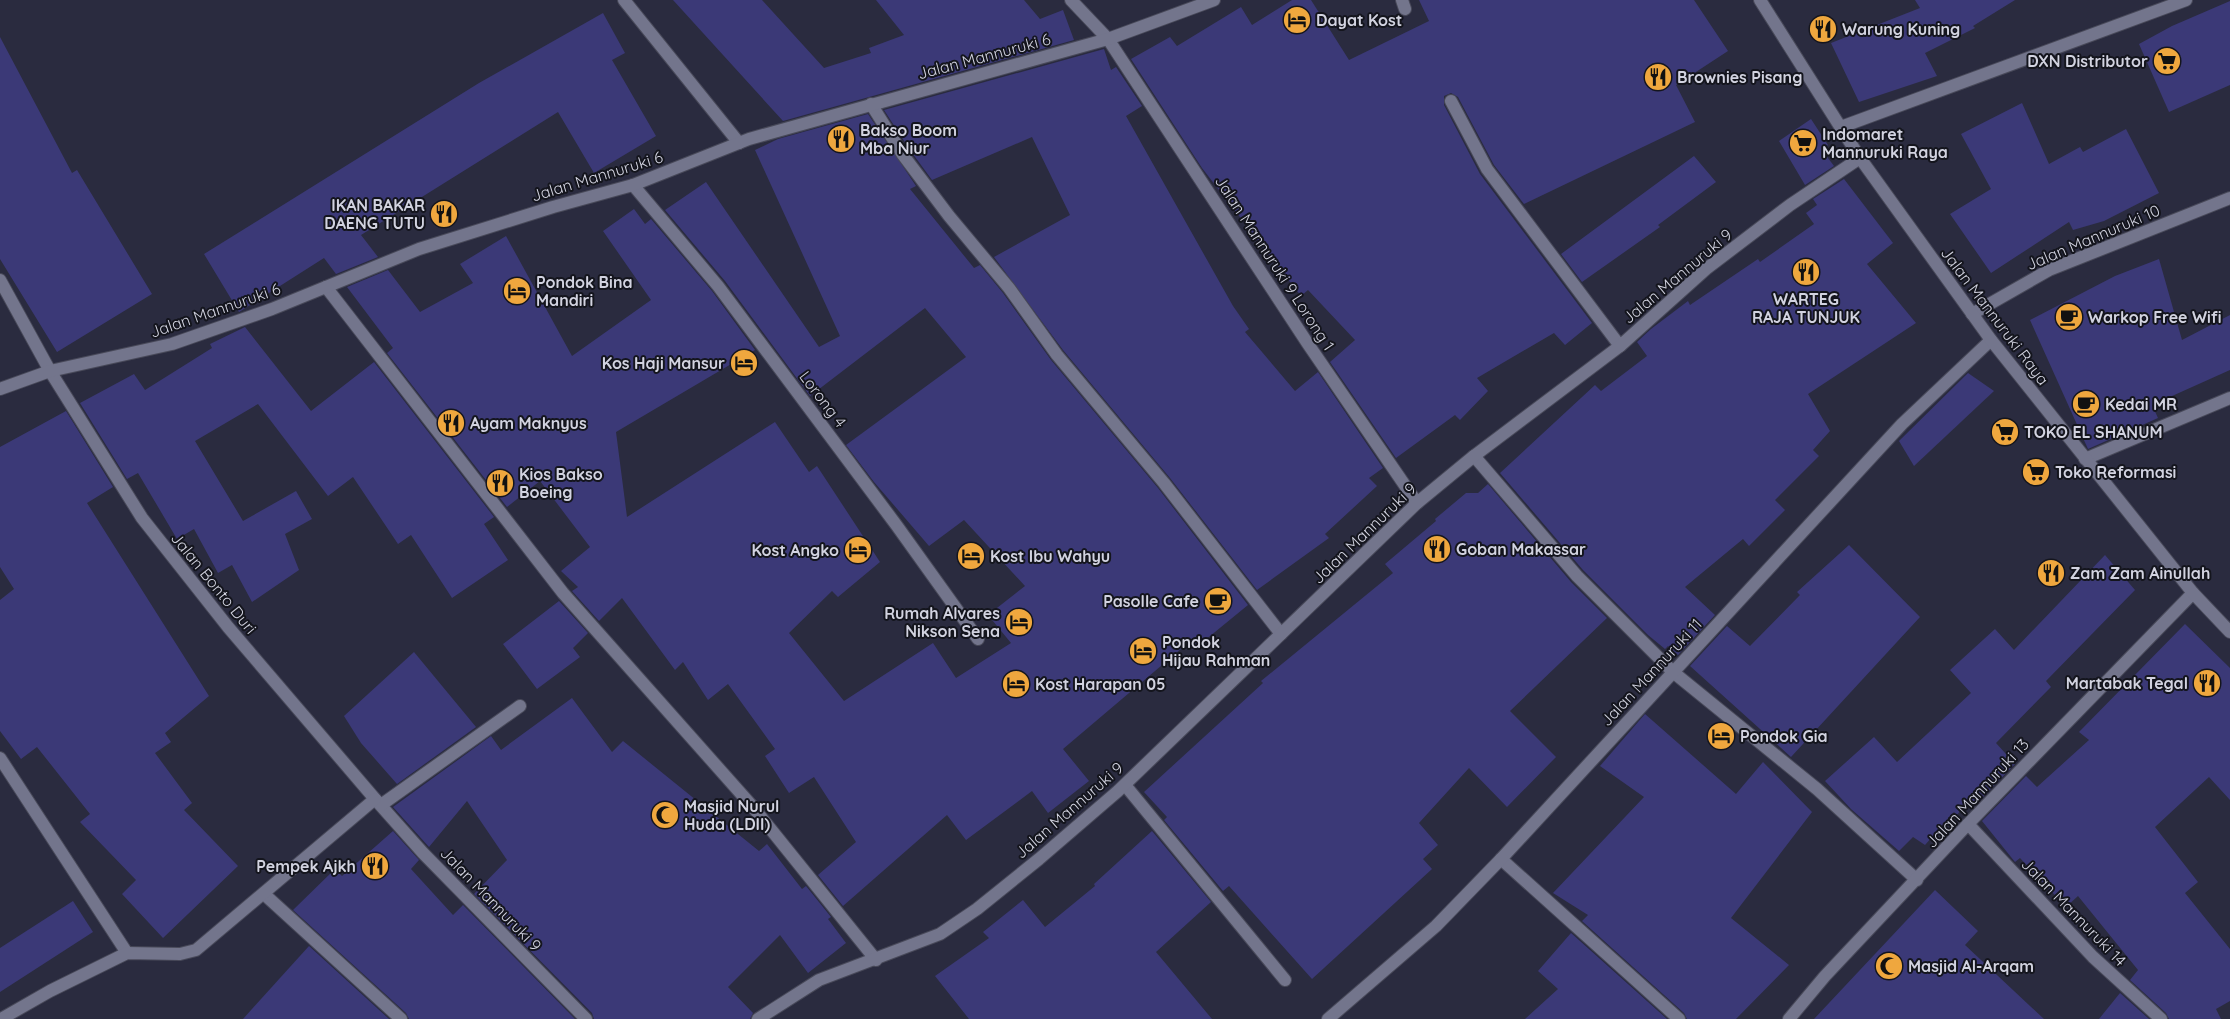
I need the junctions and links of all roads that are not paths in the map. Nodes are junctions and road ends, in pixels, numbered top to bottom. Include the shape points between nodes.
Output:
1 (624, 0) edge
2 (1070, 0) edge
3 (1214, 0) edge
4 (1760, 0) edge
5 (2186, 0) edge
6 (1108, 39) junction
7 (1451, 101) dead end
8 (871, 104) junction
9 (1841, 127) junction
10 (739, 143) junction
11 (1860, 158) junction
12 (633, 185) junction
13 (2230, 198) edge
14 (0, 280) edge
15 (326, 287) junction
16 (1972, 314) junction
17 (1991, 340) junction
18 (1620, 346) junction
19 (50, 371) junction
20 (0, 389) edge
21 (2230, 398) edge
22 (1474, 456) junction
23 (2085, 459) junction
24 (1417, 503) junction
25 (2193, 593) junction
26 (2230, 632) edge
27 (1281, 634) junction
28 (978, 640) dead end
29 (1674, 672) junction
30 (520, 706) dead end
31 (0, 758) edge
32 (1125, 785) junction
33 (378, 802) junction
34 (1968, 824) junction
35 (1501, 859) junction
36 (1917, 880) junction
37 (264, 894) junction
38 (127, 953) junction
39 (876, 960) junction
40 (1285, 980) dead end
41 (1, 1019) edge
42 (401, 1019) edge
43 (586, 1019) edge
44 (758, 1019) edge
45 (1328, 1019) edge
46 (1679, 1019) edge
47 (1789, 1019) edge
48 (2161, 1019) edge

1 - 10 street
2 - 6 street, Jalan Mannuruki 9 Lorong 1
3 - 6 street, Jalan Mannuruki 6
4 - 9 street, Jalan Mannuruki Raya
5 - 9 street
6 - 8 street, Jalan Mannuruki 6
6 - 24 street, Jalan Mannuruki 9 Lorong 1 via 1308,344
7 - 18 street via 1487,168
8 - 10 street, Jalan Mannuruki 6
8 - 27 street via 949,216
9 - 11 street, Jalan Mannuruki Raya
10 - 12 street, Jalan Mannuruki 6
11 - 16 street, Jalan Mannuruki Raya
11 - 18 street, Jalan Mannuruki 9 via 1790,205 1706,269
12 - 15 street, Jalan Mannuruki 6 via 553,206 419,249
12 - 28 street, Lorong 4 via 718,286
13 - 16 street, Jalan Mannuruki 10 via 2049,270
14 - 19 street, Jalan Bonto Duri
15 - 19 street, Jalan Mannuruki 6 via 172,344
15 - 39 street via 563,593 752,806
16 - 17 street, Jalan Mannuruki Raya
17 - 23 street, Jalan Mannuruki Raya
17 - 29 street, Jalan Mannuruki 11 via 1902,424
18 - 22 street, Jalan Mannuruki 9
19 - 20 street, Jalan Mannuruki 6
19 - 33 street, Jalan Bonto Duri via 142,518 228,627
21 - 23 street
22 - 24 street, Jalan Mannuruki 9
22 - 29 street via 1577,576
23 - 25 street, Jalan Mannuruki Raya
24 - 27 street, Jalan Mannuruki 9
25 - 26 street, Jalan Mannuruki Raya
25 - 34 street, Jalan Mannuruki 13
27 - 32 street, Jalan Mannuruki 9
29 - 35 street, Jalan Mannuruki 11
29 - 36 street via 1817,789
30 - 33 street
31 - 38 street
32 - 39 street, Jalan Mannuruki 9 via 977,909 940,934
32 - 40 street
33 - 37 street
33 - 43 street, Jalan Mannuruki 9 via 423,853
34 - 36 street, Jalan Mannuruki 13
34 - 48 street, Jalan Mannuruki 14 via 2093,958
35 - 45 street, Jalan Mannuruki 11 via 1436,926
35 - 46 street
36 - 47 street, Jalan Mannuruki 13
37 - 38 street via 196,950 180,954
37 - 42 street
38 - 41 street
39 - 44 street via 819,980

